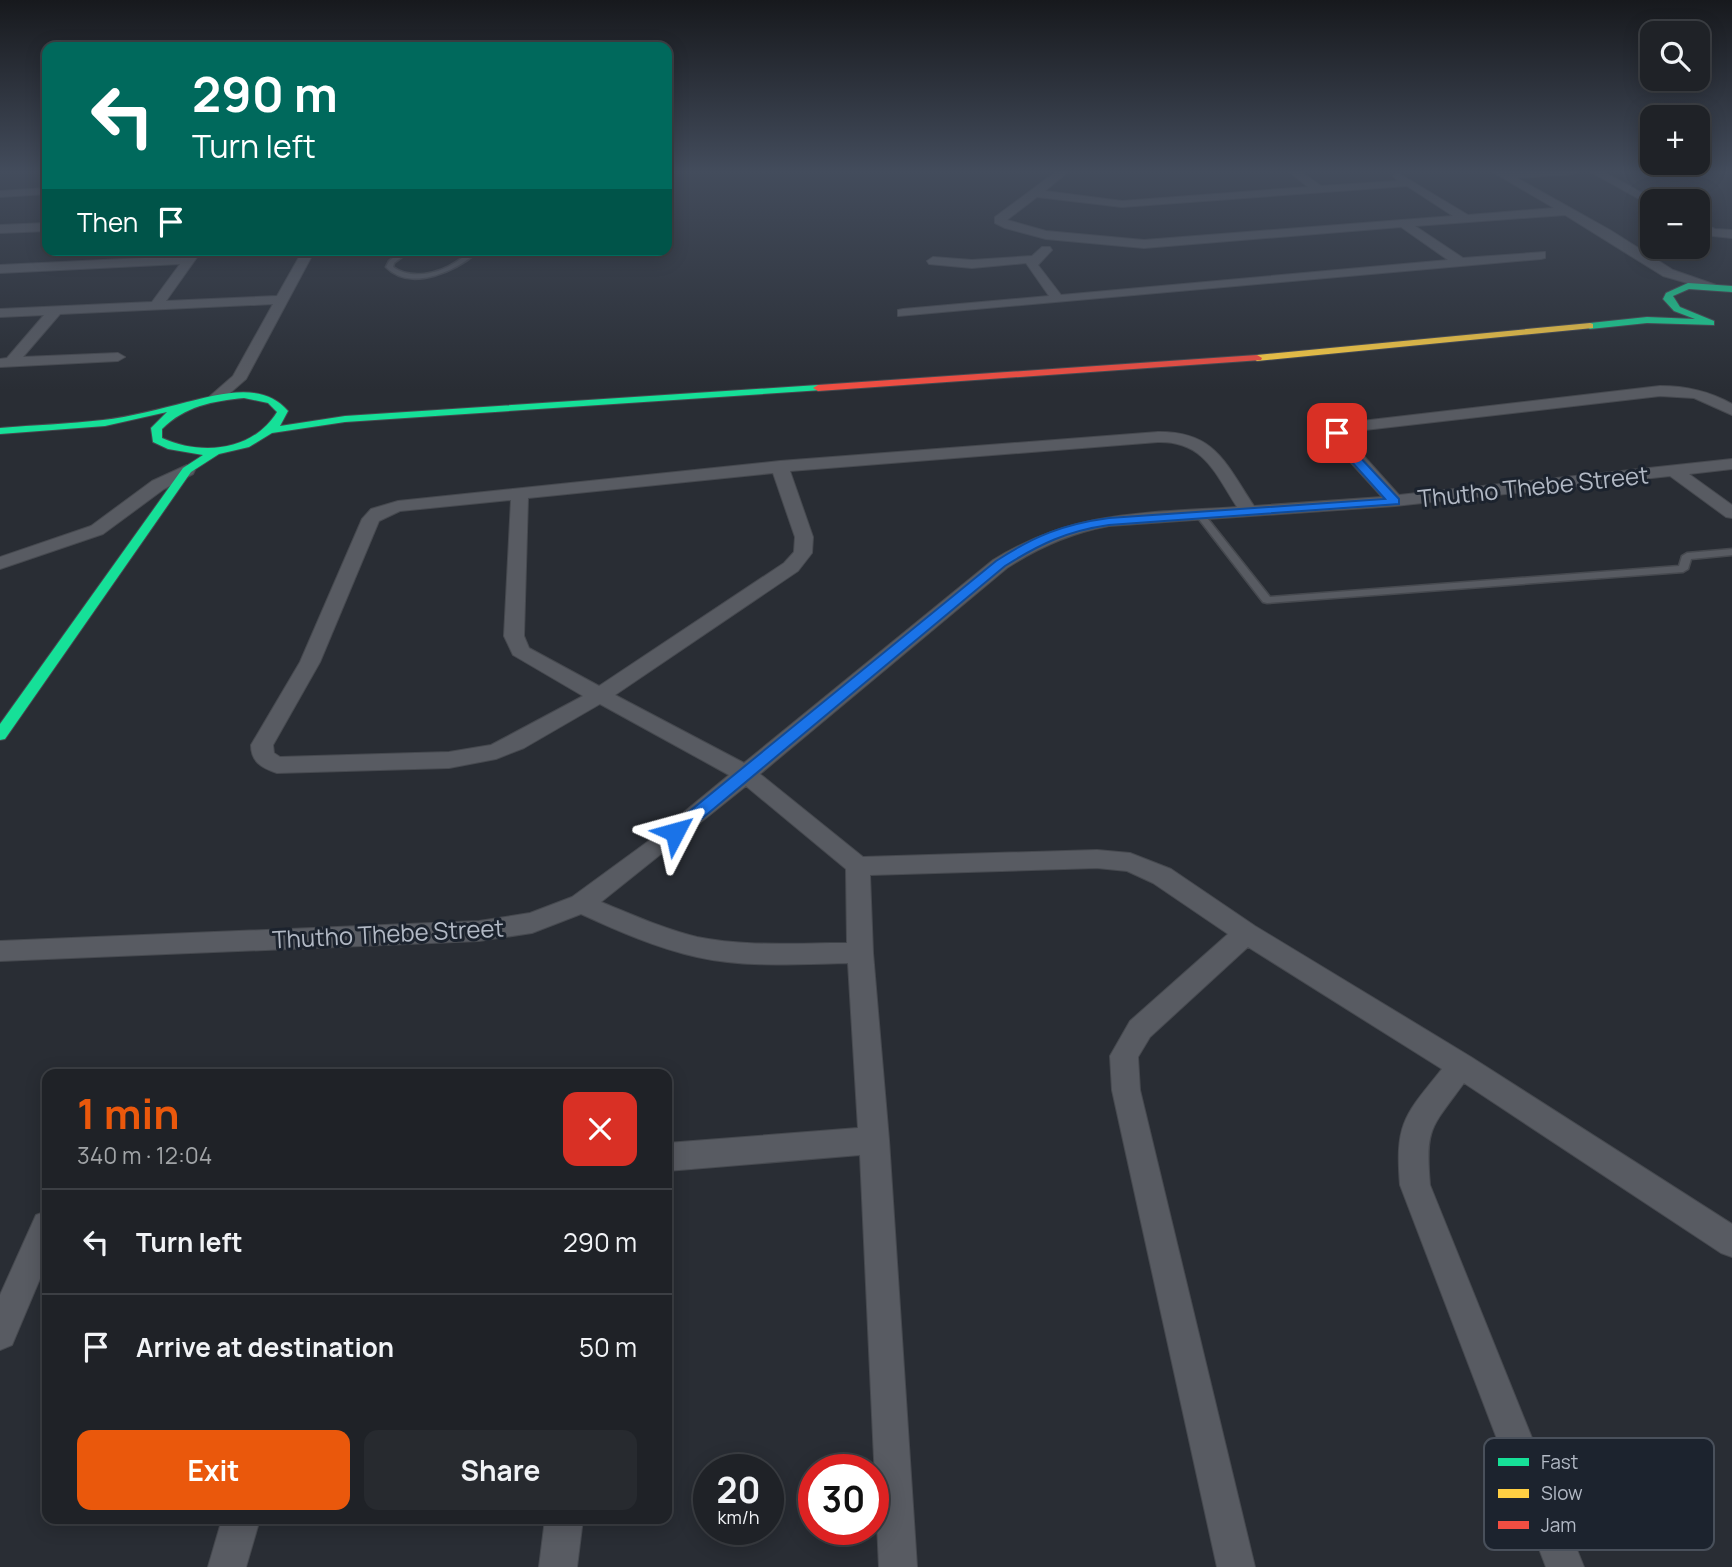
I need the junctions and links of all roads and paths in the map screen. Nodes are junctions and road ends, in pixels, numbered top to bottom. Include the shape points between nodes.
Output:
1 (1052, 244) edge
2 (1434, 244) edge
3 (1620, 244) edge
4 (178, 256) edge
5 (191, 256) edge
6 (305, 256) edge
7 (400, 256) edge
8 (468, 256) edge
9 (1541, 256) dead end
10 (1035, 259) junction
11 (933, 261) dead end
12 (1460, 262) junction
13 (0, 269) edge
14 (1668, 273) junction
15 (1712, 286) junction
16 (1732, 289) edge
17 (1674, 294) junction
18 (1057, 298) junction
19 (282, 300) junction
20 (156, 306) junction
21 (56, 310) junction
22 (0, 313) edge
23 (903, 313) dead end
24 (118, 357) dead end
25 (5, 363) edge
26 (239, 379) junction
27 (257, 396) junction
28 (217, 397) junction
29 (275, 401) junction
30 (190, 404) junction
31 (1732, 410) edge
32 (273, 430) junction
33 (0, 431) edge
34 (157, 440) junction
35 (0, 441) edge
36 (181, 451) junction
37 (216, 451) junction
38 (1732, 464) edge
39 (780, 466) junction
40 (188, 468) junction
41 (1674, 471) junction
42 (520, 494) junction
43 (1395, 502) junction
44 (1250, 512) junction
45 (1732, 513) edge
46 (1201, 516) junction
47 (1732, 552) edge
48 (0, 563) edge
49 (600, 695) junction
50 (0, 735) edge
51 (746, 774) junction
52 (858, 866) junction
53 (581, 904) junction
54 (1247, 933) junction
55 (0, 951) edge
56 (860, 953) junction
57 (1461, 1066) junction
58 (874, 1140) junction
59 (672, 1157) edge
60 (42, 1237) edge
61 (1732, 1242) edge
62 (0, 1333) edge
63 (1514, 1438) edge
64 (240, 1524) edge
65 (563, 1524) edge
66 (1558, 1550) edge
67 (227, 1567) edge
68 (558, 1567) edge
69 (898, 1567) edge
70 (1236, 1567) edge
71 (1565, 1567) edge

1 - 10 street
2 - 12 street
3 - 14 street
4 - 13 street
5 - 20 street
6 - 19 street
7 - 8 lane via 389,267 417,276 444,273
9 - 12 street
10 - 11 street via 972,264
10 - 18 street via 1035,272
12 - 18 street
14 - 15 street
14 - 17 street
15 - 16 main road
15 - 17 main road
17 - 29 main road via 1636,313 1124,361 377,409 306,408
17 - 32 main road via 1686,314 1718,324 1647,320 1350,351 345,419
18 - 23 street
19 - 20 street
19 - 26 street
20 - 21 street
21 - 22 street
21 - 25 street
24 - 25 street
26 - 27 street
26 - 28 street
27 - 28 main road
27 - 29 main road
28 - 30 main road
29 - 32 main road via 284,411
30 - 33 main road via 105,423
30 - 34 main road via 161,422
31 - 43 street via 1703,395 1660,391 1353,427 1337,433
32 - 37 main road
34 - 35 main road via 67,436
34 - 36 main road
36 - 37 main road
36 - 40 main road
37 - 40 main road
38 - 41 street, Thutho Thebe Street
39 - 42 street
39 - 44 street via 1180,438 1204,447
39 - 49 street via 804,537 803,553 791,567
40 - 48 street via 97,530
40 - 50 main road
41 - 43 street, Thutho Thebe Street
41 - 45 street
42 - 49 street via 514,636 520,651 535,662
42 - 49 street via 398,506 371,519 310,662 262,752 277,765 477,756 516,743
43 - 44 street, Thutho Thebe Street
44 - 46 street, Thutho Thebe Street
46 - 47 lane via 1267,600 1683,569 1687,556
46 - 51 street, Thutho Thebe Street via 1109,521 1073,527 1033,543 1000,564
49 - 51 street
51 - 52 street
51 - 53 street, Thutho Thebe Street
52 - 54 street via 1130,862 1162,876
52 - 56 street
53 - 55 street, Thutho Thebe Street via 532,923 480,931
53 - 56 street via 657,936 700,947 742,953
54 - 57 street
54 - 70 street via 1140,1029 1124,1056 1126,1090
56 - 58 street
57 - 61 street
57 - 63 street via 1419,1120 1412,1147 1415,1185
58 - 59 street
58 - 69 street
60 - 62 street
64 - 67 street
65 - 68 street
66 - 71 street

